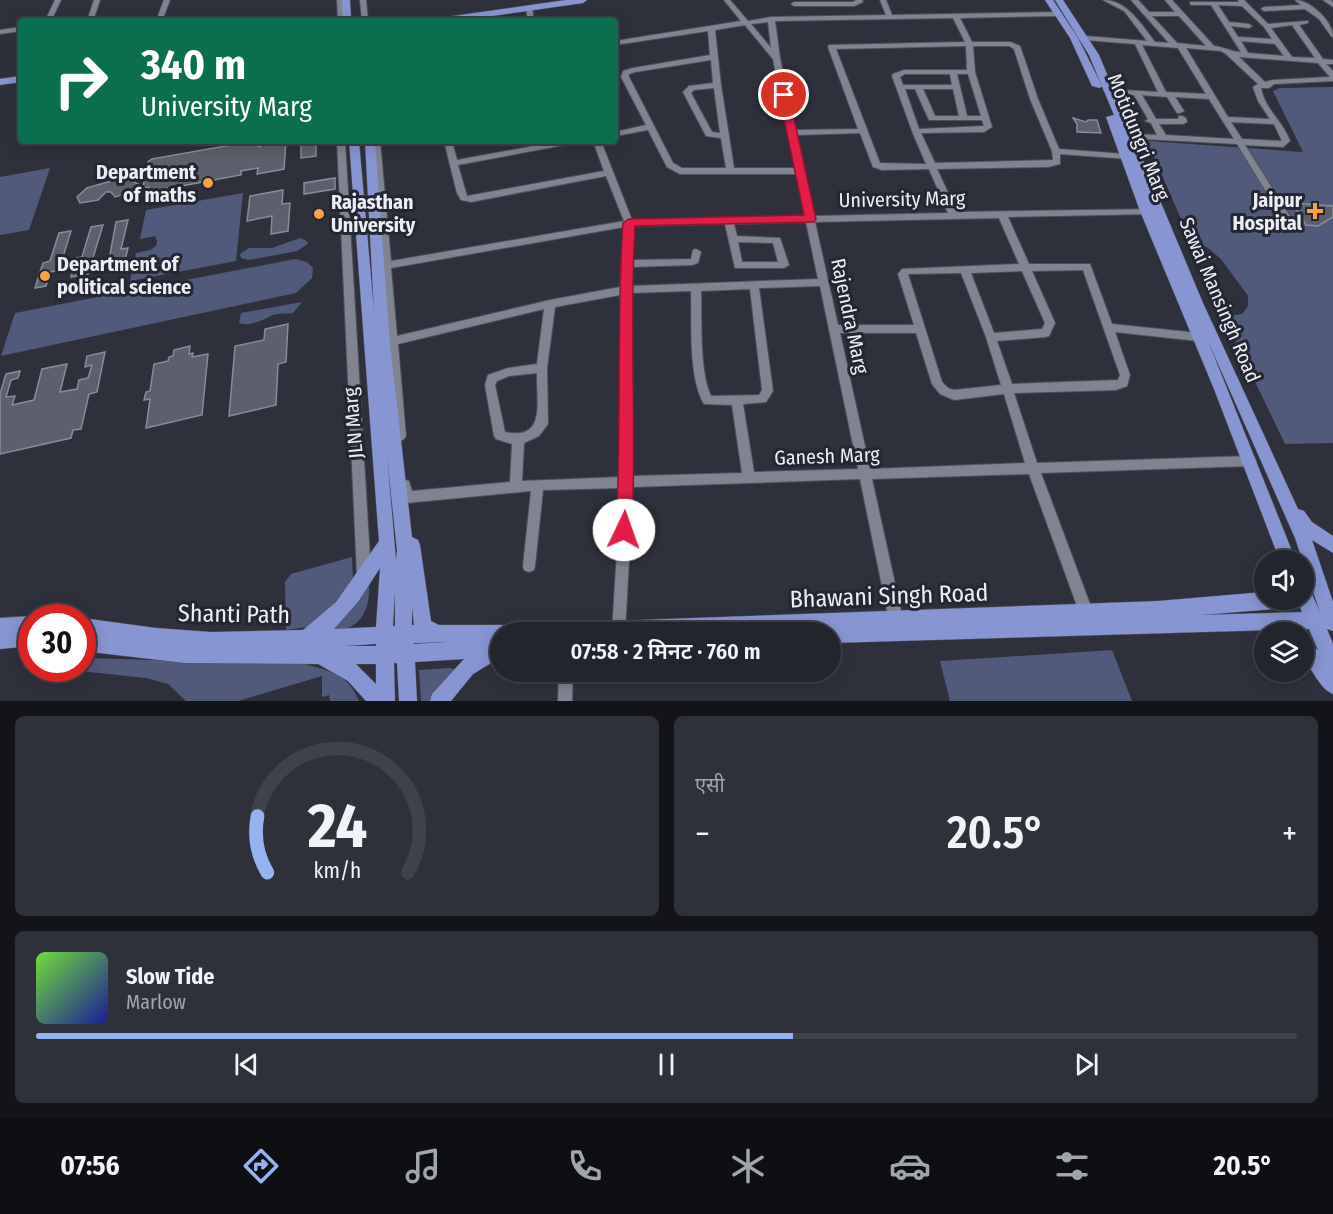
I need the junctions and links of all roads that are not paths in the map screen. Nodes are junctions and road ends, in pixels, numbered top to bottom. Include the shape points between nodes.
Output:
1 (58, 0) edge
2 (97, 0) edge
3 (167, 0) edge
4 (340, 0) edge
5 (346, 0) edge
6 (355, 0) edge
7 (363, 0) edge
8 (582, 0) edge
9 (728, 0) edge
10 (859, 0) edge
11 (883, 0) edge
12 (1049, 0) edge
13 (1059, 0) edge
14 (1106, 0) edge
15 (1134, 0) edge
16 (1168, 0) edge
17 (1269, 0) edge
18 (1298, 0) edge
19 (1326, 0) edge
20 (796, 2) edge
21 (1242, 2) edge
22 (1192, 3) dead end
23 (1213, 3) junction
24 (1333, 5) edge
25 (1307, 7) junction
26 (529, 8) junction
27 (1278, 8) junction
28 (1264, 9) dead end
29 (1059, 14) junction
30 (1146, 14) junction
31 (1179, 14) junction
32 (956, 16) junction
33 (890, 17) junction
34 (49, 18) edge
35 (91, 18) edge
36 (160, 18) edge
37 (351, 18) edge
38 (352, 18) edge
39 (353, 18) edge
40 (354, 18) edge
41 (460, 18) edge
42 (531, 18) edge
43 (799, 18) junction
44 (771, 19) junction
45 (746, 21) junction
46 (1306, 22) dead end
47 (1294, 23) junction
48 (1227, 24) junction
49 (1248, 26) dead end
50 (1266, 26) junction
51 (711, 28) junction
52 (18, 29) edge
53 (0, 32) edge
54 (1333, 35) edge
55 (1085, 38) junction
56 (1237, 39) junction
57 (1137, 41) junction
58 (1152, 42) junction
59 (1278, 42) junction
60 (618, 43) edge
61 (969, 44) junction
62 (1177, 44) junction
63 (1211, 47) junction
64 (1233, 54) junction
65 (1246, 55) junction
66 (713, 57) junction
67 (776, 58) junction
68 (1290, 59) junction
69 (1320, 62) junction
70 (1333, 62) edge
71 (953, 72) junction
72 (971, 72) junction
73 (1333, 79) edge
74 (18, 81) edge
75 (0, 84) edge
76 (1264, 85) junction
77 (717, 86) junction
78 (900, 87) junction
79 (918, 87) junction
80 (956, 87) junction
81 (1108, 91) junction
82 (1137, 93) junction
83 (1166, 94) junction
84 (1213, 97) junction
85 (963, 117) junction
86 (932, 118) junction
87 (985, 118) junction
88 (1226, 119) junction
89 (1150, 121) junction
90 (1278, 122) junction
91 (650, 127) junction
92 (863, 131) junction
93 (916, 131) junction
94 (937, 131) junction
95 (618, 133) edge
96 (792, 133) junction
97 (725, 136) junction
98 (1128, 136) junction
99 (1163, 138) junction
100 (1240, 142) junction
101 (341, 144) edge
102 (354, 144) edge
103 (370, 144) edge
104 (375, 144) edge
105 (449, 144) edge
106 (510, 144) edge
107 (558, 144) edge
108 (598, 144) edge
109 (1056, 151) junction
110 (511, 152) junction
111 (1125, 157) junction
112 (453, 163) junction
113 (932, 165) junction
114 (730, 170) junction
115 (800, 171) junction
116 (608, 172) junction
117 (1152, 211) junction
118 (1002, 215) junction
119 (954, 216) junction
120 (810, 219) junction
121 (729, 220) junction
122 (629, 223) junction
123 (1293, 229) dead end
124 (733, 239) junction
125 (696, 252) dead end
126 (626, 264) junction
127 (784, 265) junction
128 (375, 268) junction
129 (1026, 268) junction
130 (965, 270) junction
131 (824, 282) junction
132 (788, 283) junction
133 (754, 285) junction
134 (696, 286) junction
135 (625, 290) junction
136 (550, 304) junction
137 (1107, 327) junction
138 (835, 329) junction
139 (921, 329) junction
140 (991, 337) junction
141 (1198, 337) junction
142 (388, 342) junction
143 (542, 368) junction
144 (1007, 388) junction
145 (737, 401) junction
146 (518, 440) junction
147 (1250, 462) junction
148 (1033, 469) junction
149 (865, 475) junction
150 (748, 478) junction
151 (627, 483) junction
152 (538, 486) junction
153 (516, 487) junction
154 (1282, 495) junction
155 (403, 496) junction
156 (387, 543) junction
157 (1333, 544) edge
158 (1284, 550) edge
159 (1305, 550) edge
160 (528, 566) dead end
161 (364, 578) junction
162 (1314, 598) edge
163 (1254, 602) edge
164 (1313, 610) edge
165 (1086, 612) junction
166 (896, 620) junction
167 (1333, 620) edge
168 (1313, 621) junction
169 (619, 622) edge
170 (841, 622) edge
171 (1240, 623) junction
172 (18, 626) edge
173 (0, 627) edge
174 (1254, 627) edge
175 (96, 629) edge
176 (385, 634) junction
177 (404, 634) junction
178 (442, 634) junction
179 (841, 634) edge
180 (18, 638) edge
181 (305, 639) junction
182 (0, 640) edge
183 (490, 642) edge
184 (96, 644) edge
185 (490, 644) edge
186 (490, 650) edge
187 (406, 654) junction
188 (320, 655) junction
189 (386, 655) junction
190 (1314, 659) edge
191 (1333, 665) edge
192 (566, 682) edge
193 (1333, 685) edge
194 (376, 701) edge
195 (386, 701) edge
196 (408, 701) edge
197 (439, 701) edge
198 (565, 701) edge

1 - 34 street
2 - 35 street
3 - 36 street
4 - 37 street
5 - 38 main road
6 - 39 main road
7 - 40 street
8 - 26 main road
9 - 45 street
10 - 20 street via 854,4
11 - 33 street
12 - 29 main road, Motidungri Marg
13 - 55 main road, Sawai Mansingh Road
14 - 58 street via 1126,10
15 - 30 street
16 - 31 street
17 - 27 street
18 - 25 street
19 - 24 street
20 - 43 street
21 - 23 street
21 - 50 street
22 - 23 street
23 - 48 street
25 - 27 street
25 - 54 street
26 - 41 main road
26 - 42 street
27 - 28 street
29 - 32 street
29 - 111 main road, Motidungri Marg via 1095,82
30 - 31 street
30 - 62 street
31 - 63 street
32 - 33 street
32 - 61 street
33 - 43 street
43 - 44 street
44 - 45 street
44 - 67 street, Rajendra Marg
45 - 51 street
45 - 67 street
46 - 47 street
47 - 50 street
47 - 69 street
48 - 49 street
48 - 56 street
50 - 59 street
51 - 60 street
51 - 66 street
52 - 53 street
55 - 57 street
55 - 81 main road, Sawai Mansingh Road
56 - 59 street
56 - 65 street
57 - 58 street
57 - 83 street
58 - 62 street
59 - 68 street
61 - 72 street
61 - 92 street via 832,47
61 - 109 street via 1010,44 1017,48
62 - 63 street
62 - 84 street
63 - 64 street
64 - 65 street
64 - 76 street
65 - 68 street
66 - 77 street
66 - 91 street via 626,73
67 - 96 street, Rajendra Marg
68 - 69 street
69 - 70 street
69 - 73 street
71 - 72 street
71 - 78 street via 904,72 896,76
71 - 80 street
72 - 87 street
73 - 76 street
74 - 75 main road
76 - 90 street
77 - 97 street
77 - 97 street via 687,92 709,134
78 - 79 street
78 - 93 street
79 - 80 street
79 - 86 street
80 - 85 street
81 - 82 street
81 - 98 main road, Sawai Mansingh Road
82 - 83 street
82 - 89 street
83 - 84 street
83 - 89 street via 1184,122
84 - 88 street
85 - 86 street
85 - 87 street
86 - 94 street
87 - 94 street via 988,128 984,130
88 - 90 street
88 - 100 street
89 - 99 street
90 - 100 street via 1286,141 1283,144
91 - 95 street
91 - 114 street via 674,169
92 - 96 street
92 - 113 street via 879,166
93 - 94 street
93 - 113 street
96 - 115 street, Rajendra Marg
97 - 114 street
98 - 99 street
98 - 117 main road, Sawai Mansingh Road
99 - 100 street
100 - 123 street
101 - 161 street
102 - 128 main road, JLN Marg
103 - 128 main road, JLN Marg
104 - 128 street
105 - 112 street
106 - 110 street
107 - 110 street
108 - 116 street
109 - 111 street
109 - 113 street via 1057,162 1048,164
110 - 112 street
111 - 117 main road, Motidungri Marg
112 - 116 street via 461,193 471,199
113 - 119 street
114 - 115 street
115 - 120 street, Rajendra Marg
116 - 122 street
117 - 118 street, University Marg
117 - 141 main road, Motidungri Marg
117 - 154 main road, Sawai Mansingh Road
118 - 119 street, University Marg
118 - 129 street
119 - 120 street, University Marg
120 - 121 street, University Marg
120 - 131 street, Rajendra Marg
121 - 122 street, University Marg
121 - 124 street
122 - 126 street
122 - 128 street, University Marg
124 - 127 street via 777,240
124 - 127 street via 738,266
125 - 126 street via 692,262
126 - 135 street
127 - 132 street
128 - 142 main road, JLN Marg
128 - 156 main road, JLN Marg
129 - 130 street
129 - 137 street via 1088,266
129 - 140 street via 1050,322 1049,330
130 - 139 street via 903,274
130 - 140 street
131 - 132 street
131 - 138 street, Rajendra Marg
132 - 133 street
133 - 134 street
133 - 145 street via 768,392 762,399
134 - 135 street
134 - 145 street via 702,395 708,401
135 - 136 street
135 - 151 street
136 - 142 street
136 - 143 street
137 - 141 street
137 - 144 street via 1125,375 1123,383
138 - 139 street
138 - 149 street, Rajendra Marg
139 - 144 street via 937,384 944,391 954,395
140 - 144 street
141 - 147 main road, Motidungri Marg
142 - 155 main road, JLN Marg
143 - 146 street via 542,424 535,433
143 - 146 street via 492,378 500,436
144 - 148 street
145 - 150 street
146 - 153 street
147 - 148 street, Ganesh Marg
147 - 158 main road, Motidungri Marg
148 - 149 street, Ganesh Marg
148 - 165 street
149 - 150 street, Ganesh Marg
149 - 166 street, Rajendra Marg
150 - 151 street, Ganesh Marg
151 - 152 street, Ganesh Marg
151 - 169 street
152 - 153 street, Ganesh Marg
152 - 160 street
153 - 155 street, Ganesh Marg
154 - 157 main road via 1306,527
154 - 159 main road, Sawai Mansingh Road
155 - 177 main road, JLN Marg
155 - 178 main road via 423,627
156 - 161 main road
156 - 176 main road, JLN Marg
161 - 181 main road via 320,632
162 - 167 main road, Sawai Mansingh Road
163 - 165 main road, Bhawani Singh Road
164 - 168 main road
165 - 166 main road, Bhawani Singh Road
166 - 170 main road, Bhawani Singh Road
167 - 168 main road, Bhawani Singh Road
168 - 171 main road, Bhawani Singh Road
168 - 191 main road
171 - 174 main road
171 - 179 main road, Bhawani Singh Road
172 - 173 main road
175 - 181 main road, Shanti Path via 211,641
176 - 177 main road
176 - 181 main road, Shanti Path
176 - 189 main road, JLN Marg
177 - 178 main road
177 - 187 main road, JLN Marg
178 - 183 main road
180 - 182 main road
184 - 188 main road via 185,654
185 - 187 main road
186 - 197 main road via 467,668
187 - 189 main road
187 - 196 main road, JLN Marg
188 - 189 main road
188 - 194 main road via 353,673
189 - 195 main road, JLN Marg
190 - 193 main road
192 - 198 street

